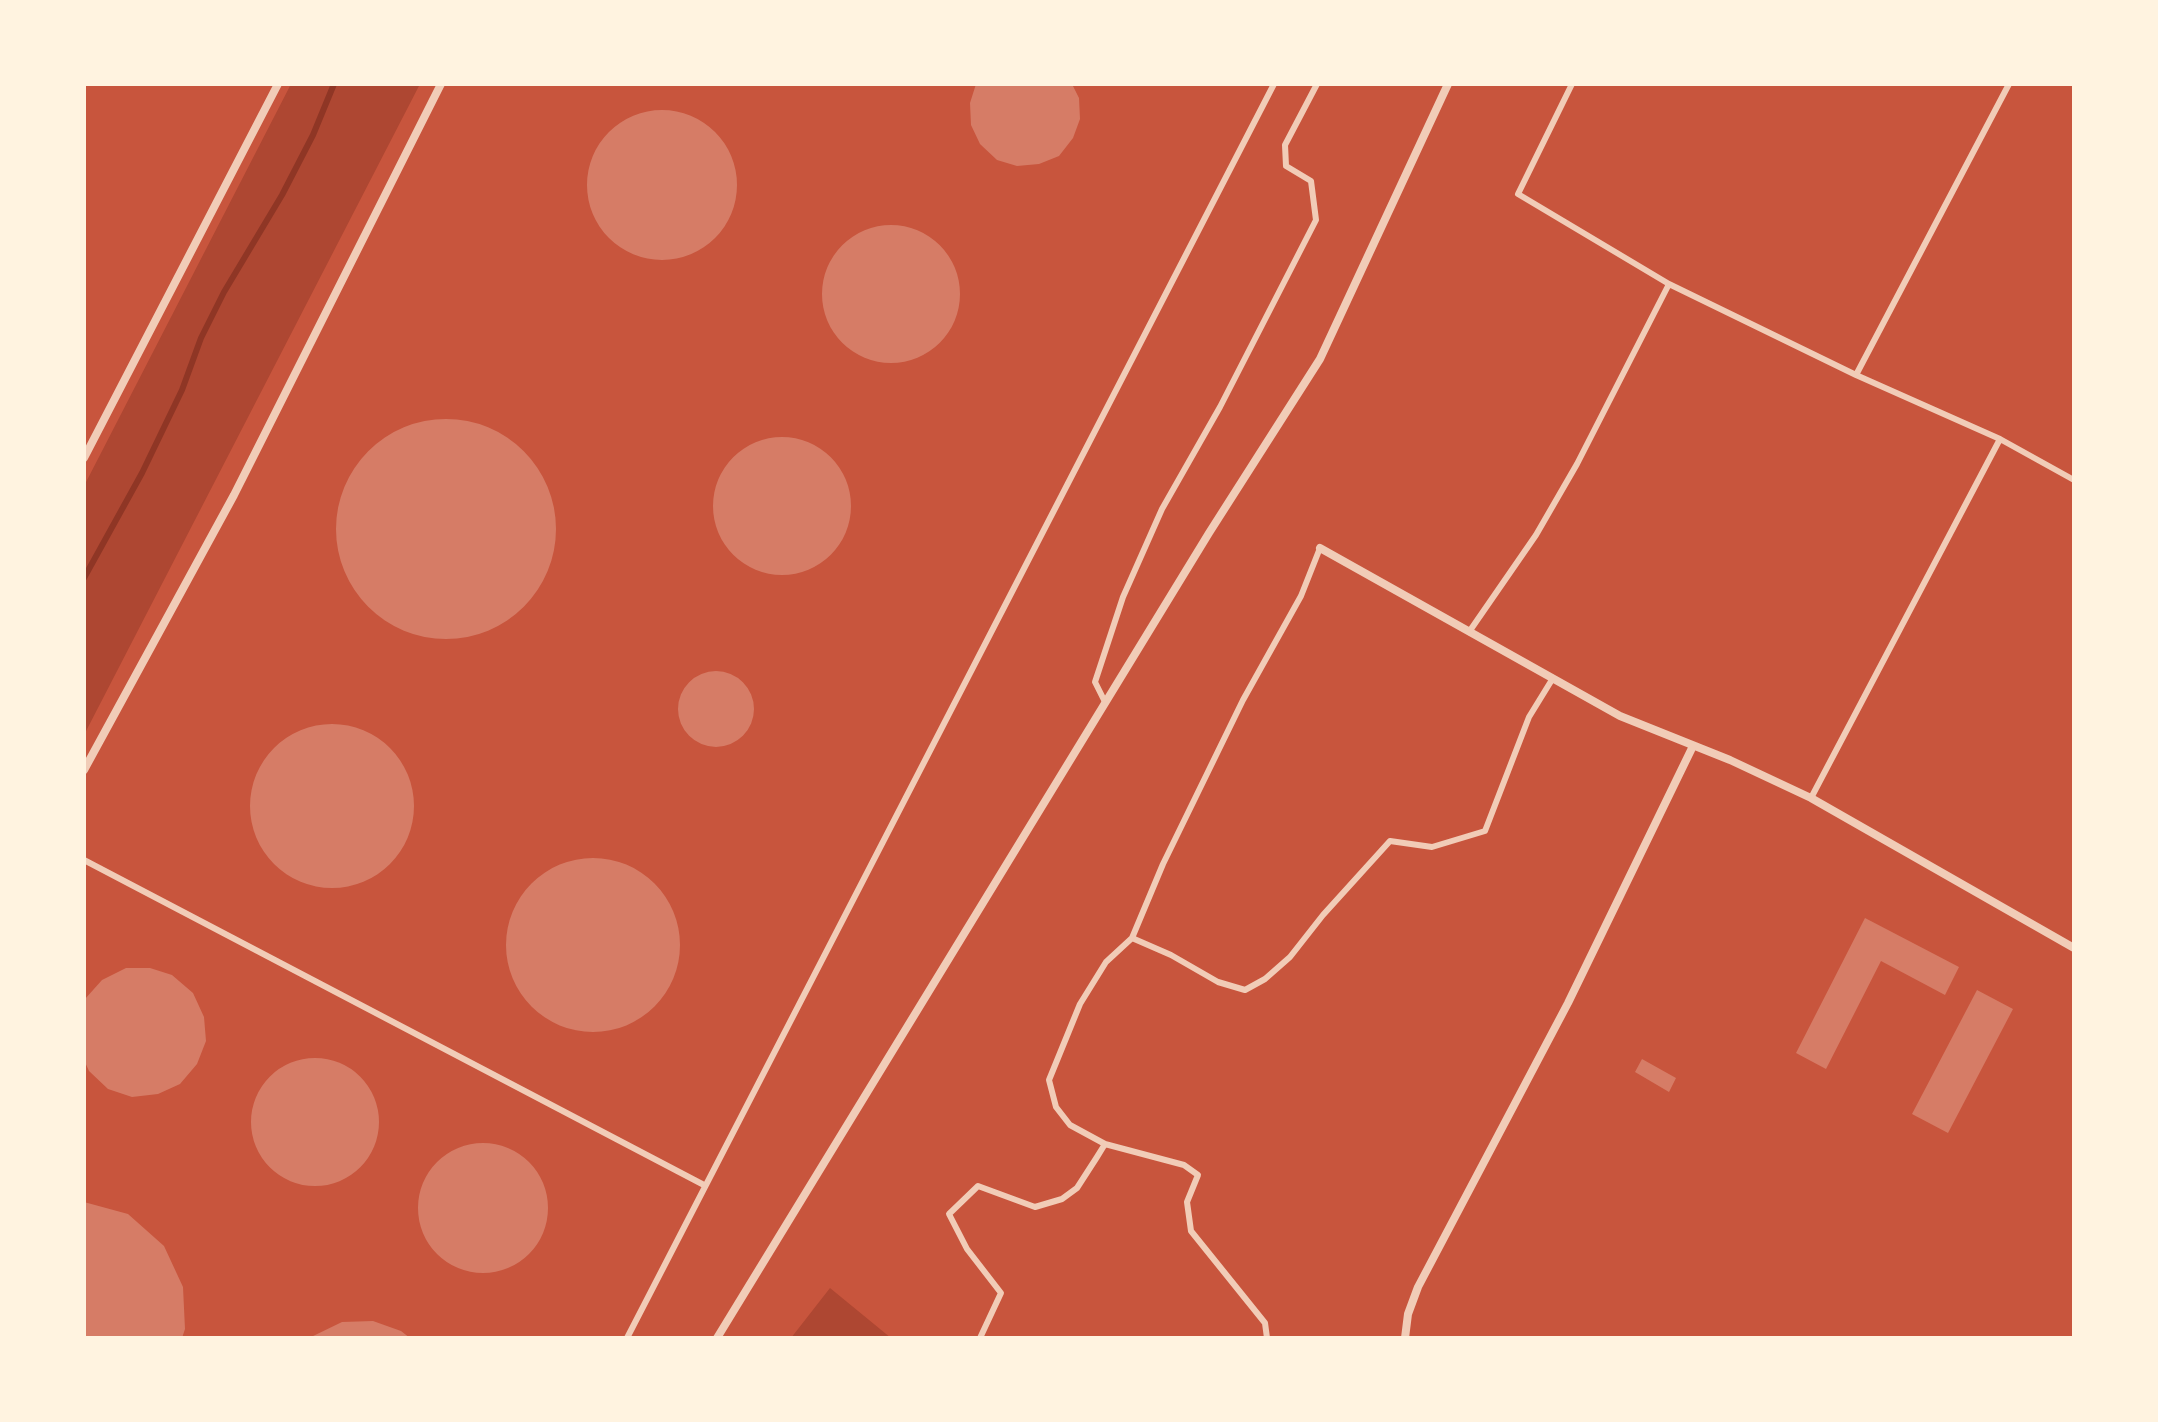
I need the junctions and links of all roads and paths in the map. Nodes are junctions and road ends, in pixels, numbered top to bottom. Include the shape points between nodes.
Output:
1 (278, 84) edge
2 (441, 84) edge
3 (1275, 84) edge
4 (1317, 84) edge
5 (1448, 84) edge
6 (1572, 84) edge
7 (2009, 84) edge
8 (1669, 284) junction
9 (1856, 375) junction
10 (2000, 439) junction
11 (84, 458) edge
12 (2074, 480) edge
13 (1320, 548) joint
14 (1469, 632) junction
15 (1553, 678) junction
16 (1105, 702) junction
17 (1693, 746) junction
18 (84, 770) edge
19 (1811, 798) junction
20 (84, 860) edge
21 (1132, 938) junction
22 (2074, 948) edge
23 (1105, 1144) junction
24 (704, 1185) junction
25 (627, 1338) edge
26 (717, 1338) edge
27 (980, 1338) edge
28 (1267, 1338) edge
29 (1405, 1338) edge

1 - 11 street
2 - 18 street via 234,495
3 - 24 lane
4 - 16 lane via 1285,145 1286,166 1311,181 1316,220 1156,522 1123,597 1095,682
5 - 16 street via 1320,359
6 - 8 lane via 1518,194
7 - 9 lane
8 - 9 lane
8 - 14 lane via 1577,464
9 - 10 lane
10 - 12 lane
10 - 19 lane
13 - 14 street
13 - 21 lane via 1301,596 1163,864
14 - 15 street
15 - 17 street via 1620,716
15 - 21 lane via 1529,717 1485,831 1432,847 1390,841 1265,979 1245,990 1218,982
16 - 26 street
17 - 19 street
17 - 29 street via 1568,1003 1418,1287
19 - 22 street
20 - 24 lane
21 - 23 lane via 1106,962 1080,1004 1049,1080 1056,1107 1070,1125
23 - 27 lane via 1077,1188 1062,1199 1035,1207 978,1186 949,1214 967,1249 1001,1293
23 - 28 lane via 1184,1165 1198,1175 1187,1202 1191,1231 1265,1323
24 - 25 lane

